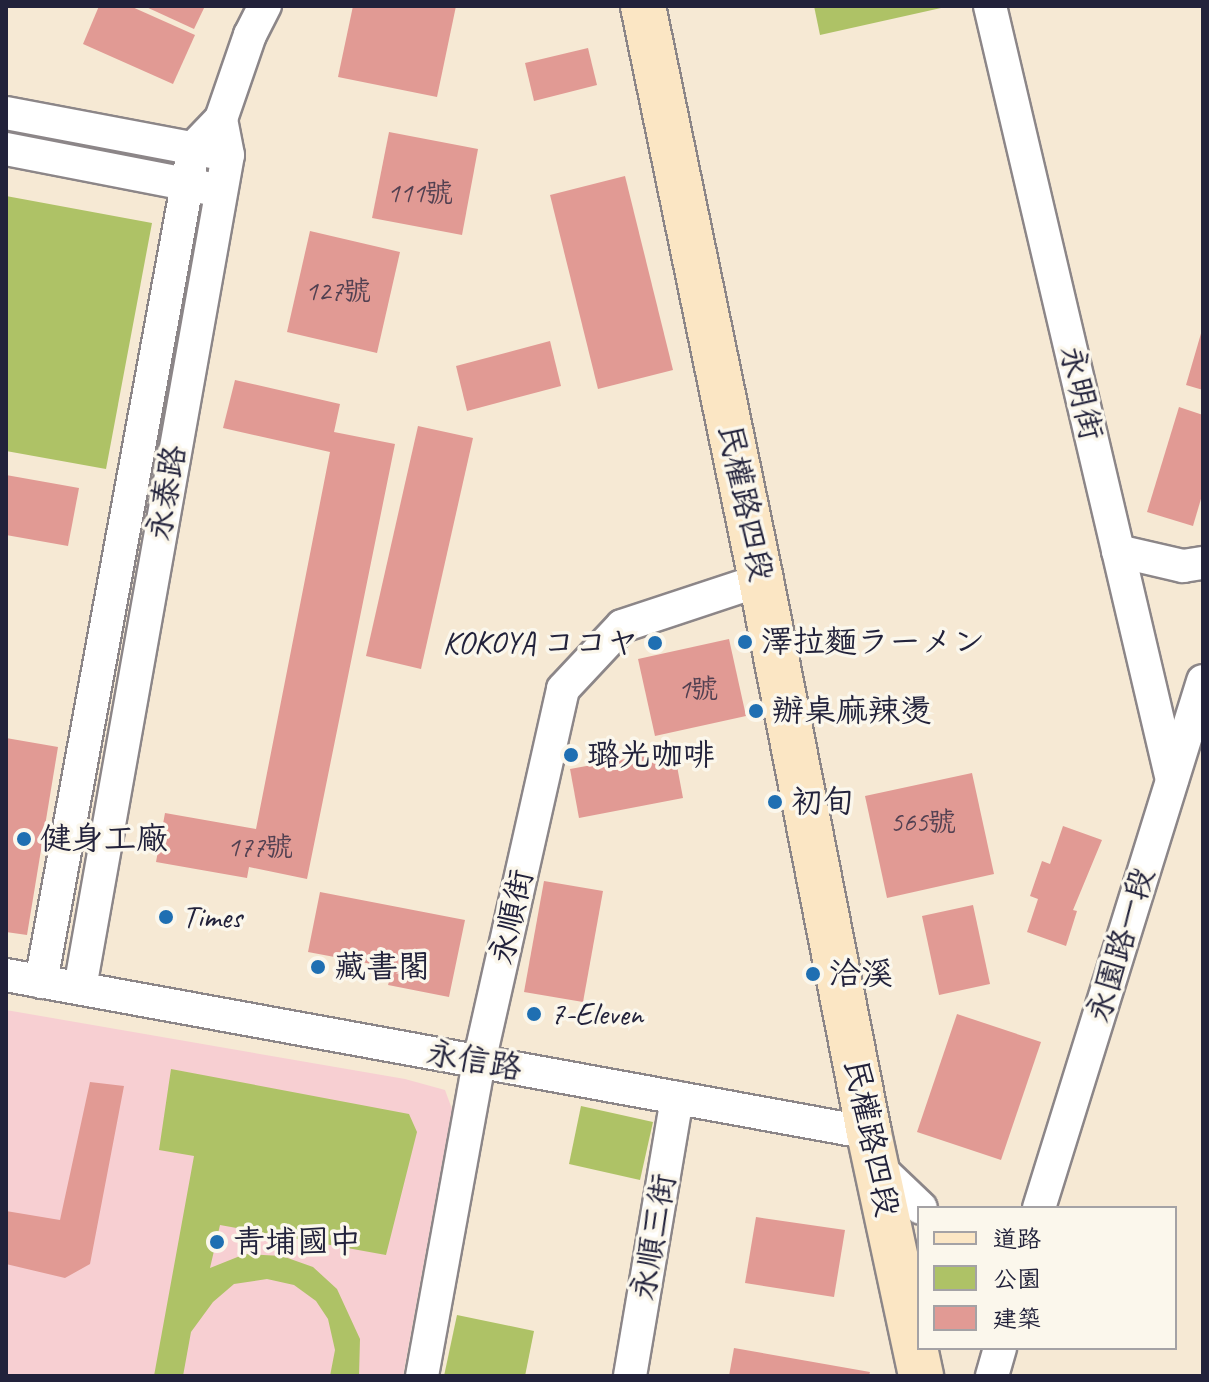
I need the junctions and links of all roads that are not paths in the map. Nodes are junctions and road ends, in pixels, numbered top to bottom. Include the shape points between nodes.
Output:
1 (265, 6) edge
2 (643, 6) edge
3 (990, 6) edge
4 (6, 113) edge
5 (221, 119) junction
6 (194, 147) junction
7 (6, 149) edge
8 (228, 155) junction
9 (188, 184) junction
10 (221, 191) junction
11 (1118, 551) junction
12 (1203, 563) edge
13 (761, 580) junction
14 (1203, 681) edge
15 (1172, 780) junction
16 (6, 975) edge
17 (41, 982) junction
18 (80, 988) junction
19 (479, 1062) junction
20 (677, 1098) junction
21 (872, 1149) junction
22 (919, 1206) edge
23 (1040, 1206) edge
24 (999, 1350) edge
25 (422, 1376) edge
26 (630, 1376) edge
27 (921, 1376) edge
28 (992, 1376) edge

1 - 5 street
2 - 13 street, 民權路四段
3 - 11 street, 永明街
4 - 6 street
5 - 6 street
5 - 8 street, 永泰路
6 - 8 street
6 - 9 street, 永泰路
7 - 9 street
8 - 10 street, 永泰路
9 - 10 street
9 - 17 street, 永泰路
10 - 18 street, 永泰路
11 - 12 street via 1183,566
11 - 15 street, 永明街
13 - 19 street, 永順街 via 622,626 563,689
13 - 21 street, 民權路四段
14 - 15 street, 永園路一段
15 - 23 street, 永園路一段
16 - 17 street
17 - 18 street, 永信路
18 - 19 street, 永信路
19 - 20 street, 永信路
19 - 25 street, 永順街
20 - 21 street, 永信路
20 - 26 street, 永順三街
21 - 22 street
21 - 27 street, 民權路四段
24 - 28 street

